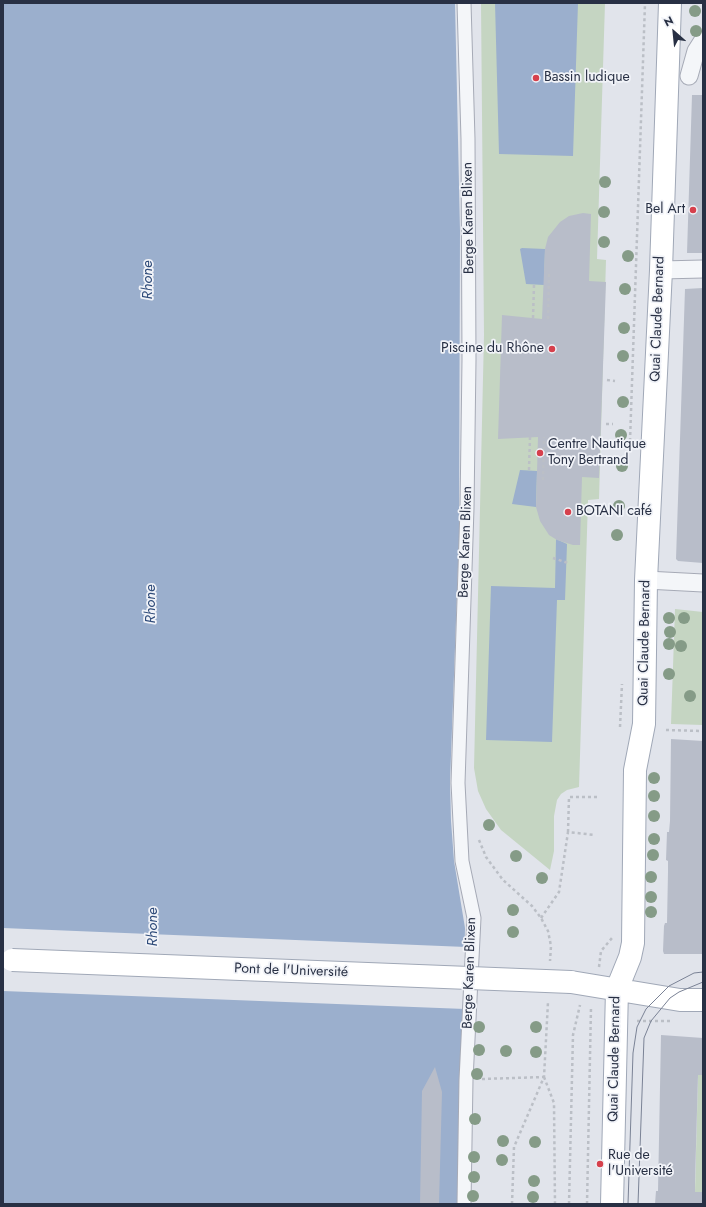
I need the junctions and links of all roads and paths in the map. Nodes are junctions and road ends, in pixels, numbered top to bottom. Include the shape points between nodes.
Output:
1 (464, 3) edge
2 (670, 3) edge
3 (703, 40) edge
4 (696, 76) edge
5 (667, 78) junction
6 (703, 269) edge
7 (661, 270) junction
8 (549, 274) dead end
9 (534, 285) dead end
10 (534, 318) dead end
11 (548, 319) dead end
12 (607, 380) dead end
13 (615, 381) dead end
14 (606, 424) dead end
15 (613, 424) dead end
16 (530, 437) dead end
17 (544, 437) dead end
18 (529, 470) dead end
19 (543, 480) dead end
20 (553, 558) dead end
21 (568, 563) dead end
22 (646, 580) junction
23 (703, 583) edge
24 (666, 730) dead end
25 (703, 731) edge
26 (597, 797) dead end
27 (568, 832) junction
28 (476, 835) dead end
29 (595, 835) dead end
30 (541, 918) junction
31 (6, 960) edge
32 (550, 969) dead end
33 (617, 989) junction
34 (548, 1000) dead end
35 (703, 1000) edge
36 (580, 1005) dead end
37 (591, 1006) dead end
38 (590, 1019) junction
39 (617, 1020) junction
40 (676, 1022) dead end
41 (544, 1077) junction
42 (466, 1080) junction
43 (464, 1204) edge
44 (512, 1204) edge
45 (555, 1204) edge
46 (569, 1204) edge
47 (587, 1204) edge
48 (612, 1204) edge

1 - 42 street, Berge Karen Blixen via 468,139 469,353 467,516 458,783 462,861 474,918
2 - 5 main road, Quai Claude Bernard
3 - 4 street via 696,51
4 - 5 street
5 - 7 main road, Quai Claude Bernard
6 - 7 street
7 - 22 main road, Quai Claude Bernard
8 - 11 path
9 - 10 path
12 - 13 path
14 - 15 path
16 - 18 path
17 - 19 path
20 - 21 path
22 - 23 street
22 - 33 main road, Quai Claude Bernard via 644,724 635,770 633,943
24 - 25 path
26 - 27 path via 569,796
27 - 29 path
27 - 30 path via 559,892
28 - 30 path via 486,857 503,880 532,906
30 - 32 path via 548,931 551,946
31 - 33 main road, Pont de l'Université, bridge via 571,982
33 - 35 main road via 680,1000
33 - 39 main road, Quai Claude Bernard
34 - 41 path
36 - 46 path via 573,1035
37 - 38 path
38 - 39 path
38 - 47 path
39 - 40 path
39 - 48 main road, Quai Claude Bernard
41 - 42 path
41 - 44 path via 514,1147
41 - 45 path via 554,1103
42 - 43 street, Berge Karen Blixen

